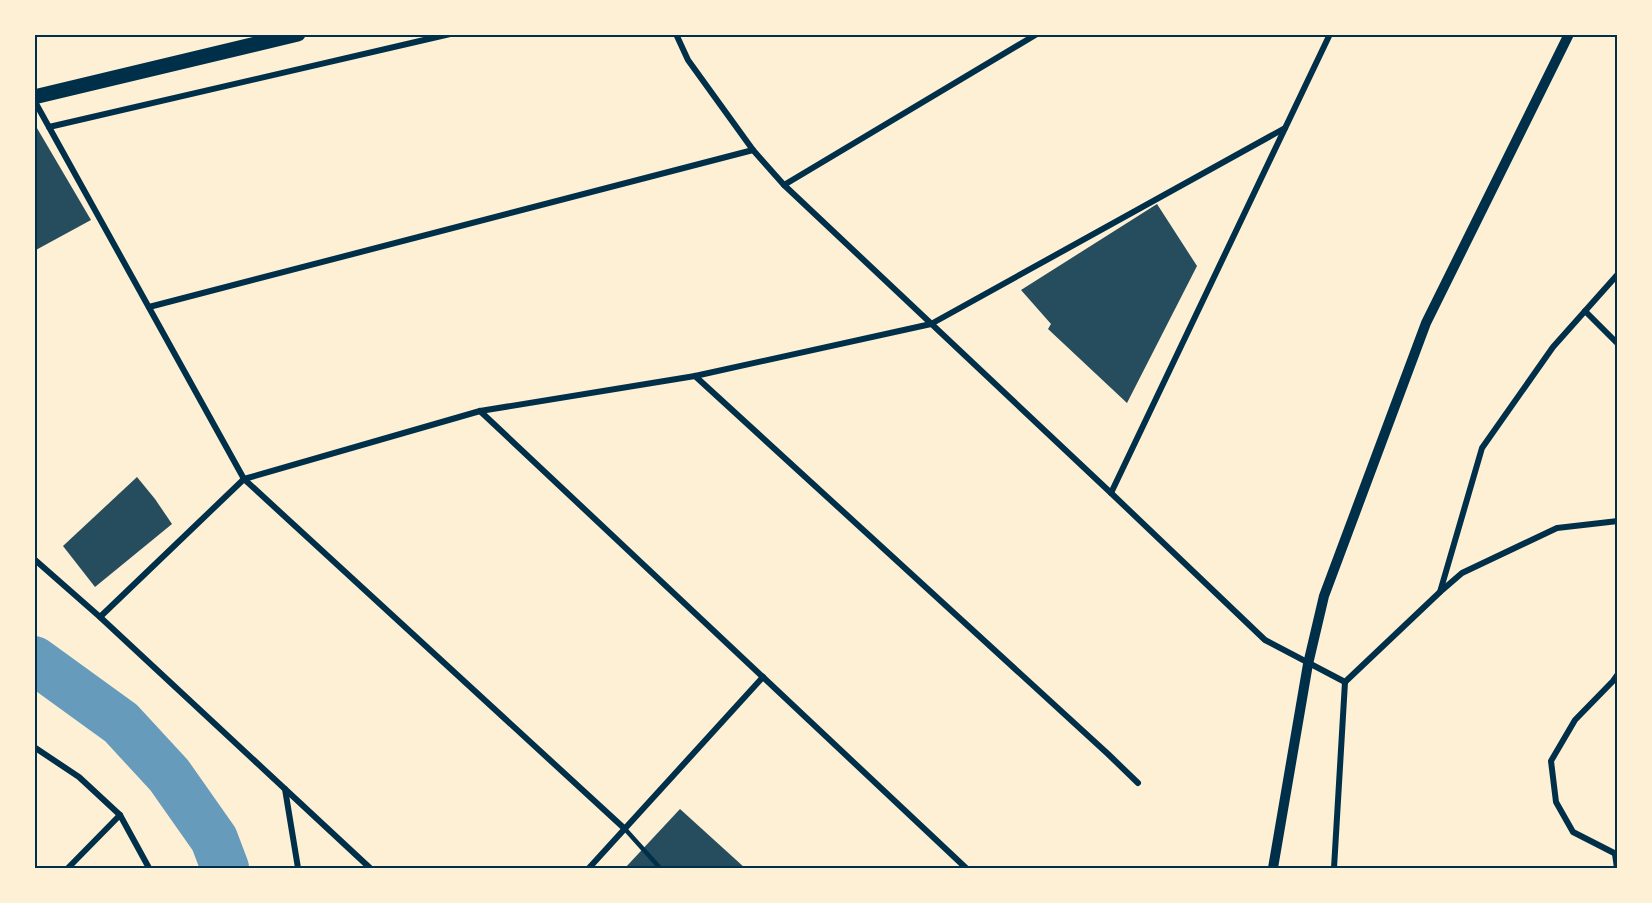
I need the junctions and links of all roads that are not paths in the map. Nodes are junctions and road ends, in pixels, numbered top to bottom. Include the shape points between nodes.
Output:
1 (298, 34) edge
2 (450, 34) edge
3 (676, 34) edge
4 (1037, 34) edge
5 (1330, 34) edge
6 (1569, 34) edge
7 (34, 99) edge
8 (49, 127) junction
9 (1285, 128) junction
10 (753, 150) junction
11 (784, 185) junction
12 (1617, 273) edge
13 (149, 308) junction
14 (1585, 311) junction
15 (931, 324) junction
16 (1617, 344) edge
17 (695, 376) junction
18 (480, 411) junction
19 (244, 479) junction
20 (1111, 493) junction
21 (1617, 521) edge
22 (34, 559) edge
23 (1440, 592) junction
24 (100, 617) junction
25 (1308, 664) junction
26 (1617, 674) edge
27 (763, 677) junction
28 (1345, 682) junction
29 (34, 747) edge
30 (1137, 783) dead end
31 (285, 789) junction
32 (120, 815) junction
33 (625, 829) junction
34 (1616, 855) edge
35 (68, 868) edge
36 (150, 868) edge
37 (298, 868) edge
38 (370, 868) edge
39 (589, 868) edge
40 (660, 868) edge
41 (966, 868) edge
42 (1273, 868) edge
43 (1334, 868) edge
44 (1617, 868) edge

1 - 7 main road
2 - 8 street
3 - 10 street via 688,60
4 - 11 street
5 - 9 street
6 - 25 street via 1426,323 1324,596
7 - 8 street
8 - 13 street
9 - 15 street
9 - 20 street
10 - 11 street
10 - 13 street
11 - 15 street
12 - 14 street
13 - 19 street
14 - 16 street
14 - 23 street via 1553,347 1482,448
15 - 17 street
15 - 20 street
17 - 18 street
17 - 30 street
18 - 19 street
18 - 27 street
19 - 24 street
19 - 33 street
20 - 25 street via 1264,640
21 - 23 street via 1557,528 1462,573
22 - 24 street
23 - 28 street
24 - 31 street
25 - 28 street
25 - 42 street
26 - 34 street via 1575,720 1551,760 1556,802 1573,832
27 - 33 street
27 - 41 street
28 - 43 street
29 - 32 street via 79,777
31 - 37 street
31 - 38 street
32 - 35 street
32 - 36 street
33 - 39 street
33 - 40 lane
34 - 44 street

